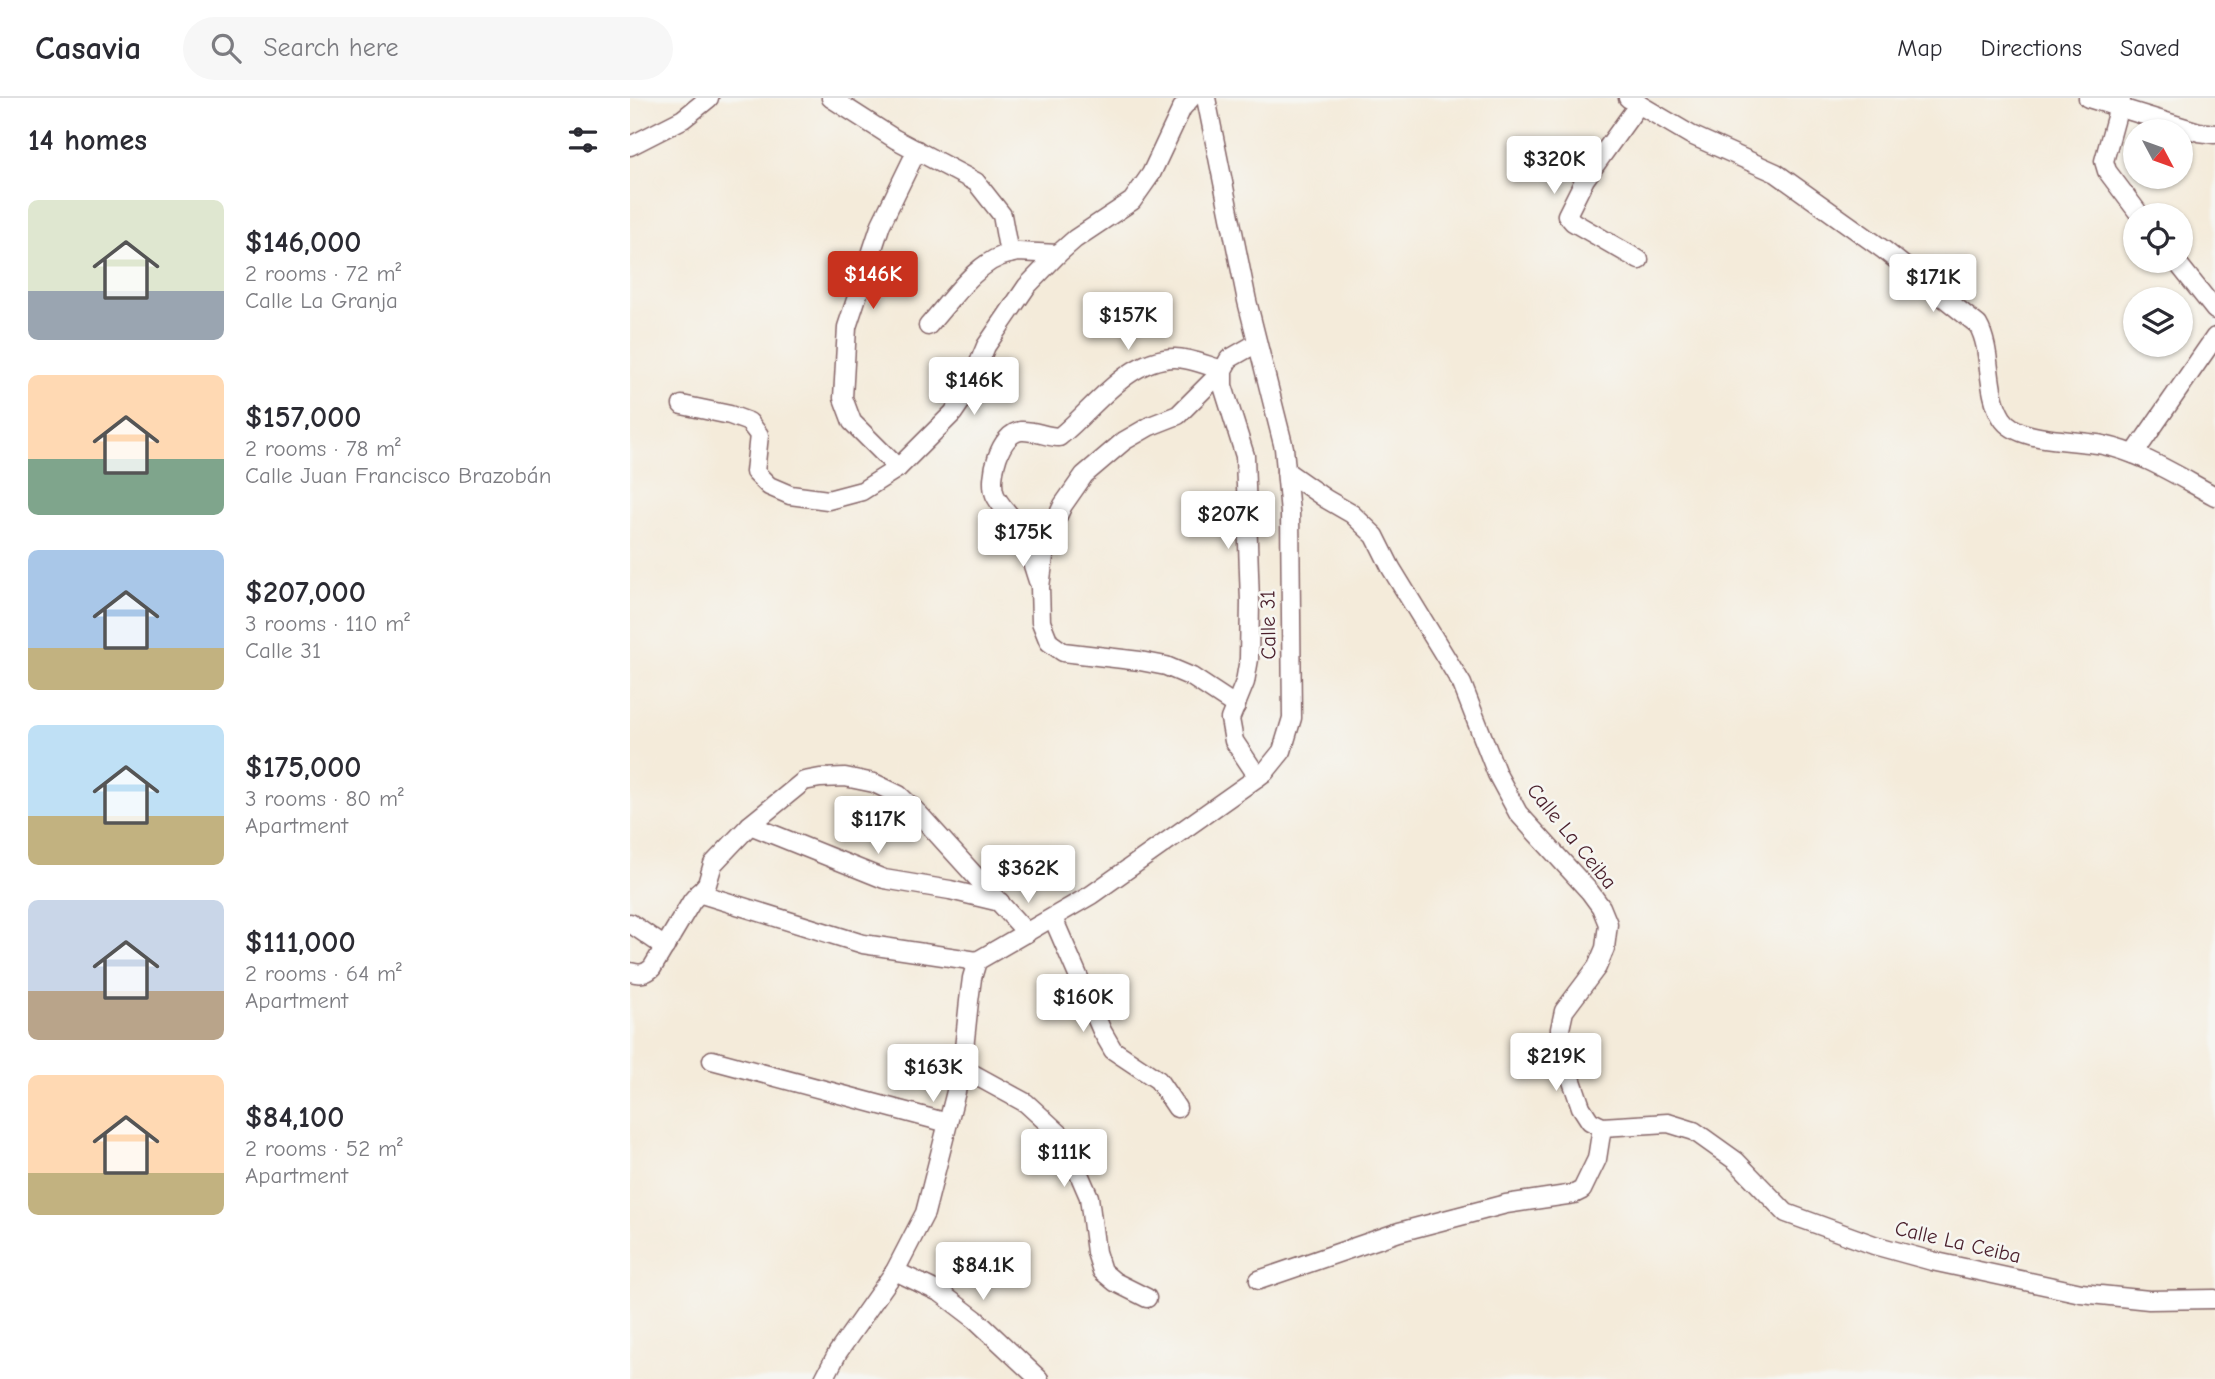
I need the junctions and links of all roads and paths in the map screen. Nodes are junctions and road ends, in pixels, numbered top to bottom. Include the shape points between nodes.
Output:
1 (709, 98) edge
2 (831, 98) edge
3 (1191, 98) edge
4 (1206, 98) edge
5 (2088, 98) edge
6 (1634, 101) edge
7 (2120, 103) edge
8 (2215, 134) edge
9 (630, 146) edge
10 (917, 150) junction
11 (2131, 203) edge
12 (1009, 254) junction
13 (1058, 254) junction
14 (1639, 260) dead end
15 (2186, 273) edge
16 (2215, 310) edge
17 (928, 326) dead end
18 (2215, 337) edge
19 (1257, 343) junction
20 (1223, 370) junction
21 (682, 405) dead end
22 (2134, 454) junction
23 (898, 468) junction
24 (1286, 471) junction
25 (2215, 496) edge
26 (1040, 587) junction
27 (1236, 706) junction
28 (1258, 777) junction
29 (750, 825) junction
30 (698, 893) junction
31 (1000, 902) junction
32 (1053, 918) junction
33 (630, 923) edge
34 (1027, 933) junction
35 (665, 947) junction
36 (977, 961) junction
37 (630, 972) edge
38 (712, 1060) dead end
39 (962, 1068) junction
40 (1177, 1108) dead end
41 (948, 1123) junction
42 (1602, 1127) junction
43 (895, 1272) junction
44 (1259, 1280) dead end
45 (1147, 1298) dead end
46 (2215, 1299) edge
47 (824, 1379) edge
48 (1040, 1379) edge

1 - 9 street via 683,119
2 - 10 street
3 - 13 street via 1132,201
4 - 19 street, Calle 31
5 - 7 street
6 - 14 street via 1567,215
6 - 22 street via 1691,135 1776,173 1884,250 1978,326 1985,338 1998,409 2011,428
7 - 8 street
7 - 11 street via 2104,161
10 - 12 street via 976,182 1002,215
10 - 23 street via 881,224 847,327 843,398 852,422
12 - 13 street
12 - 17 street via 998,256 976,272
13 - 23 street via 1027,286 986,346 953,413
15 - 16 street
18 - 22 street
19 - 20 street via 1229,359
19 - 24 street, Calle 31
20 - 26 street via 1178,415 1124,441 1084,475 1046,541
20 - 26 street via 1178,358 1159,359 1106,392 1059,437 1022,431 1007,438 994,474 995,495 1017,526
20 - 27 street via 1223,386 1245,456 1249,660
21 - 23 street via 749,422 759,435 755,472 769,486 790,495 828,500 862,491
22 - 25 street
24 - 28 street, Calle 31 via 1292,718 1282,751
24 - 42 street, Calle La Ceiba via 1352,514 1375,536 1462,684 1497,774 1518,813 1601,907 1608,924 1605,948 1597,967 1564,1011 1560,1029 1581,1107 1590,1121
26 - 27 street via 1041,622 1049,642 1063,652 1166,666
27 - 28 street via 1230,719 1234,741
28 - 32 street, Calle 31
29 - 30 street via 713,864 707,884
29 - 31 street via 884,879
29 - 31 street via 804,781 845,777 874,783 899,795
30 - 35 street
30 - 36 street via 863,944
31 - 34 street
32 - 34 street, Calle 31
32 - 40 street via 1113,1050 1158,1080
33 - 35 street
34 - 36 street, Calle 31
35 - 37 street via 646,973
36 - 39 street
38 - 41 street
39 - 41 street
39 - 45 street via 1026,1103 1063,1137 1089,1197 1102,1270
41 - 43 street via 925,1213
42 - 44 street via 1597,1159 1582,1190 1574,1194 1506,1204 1399,1232
42 - 46 street, Calle La Ceiba via 1668,1123 1693,1131 1736,1161 1786,1213 1874,1245 2081,1293 2149,1300
43 - 47 street
43 - 48 street via 941,1293

